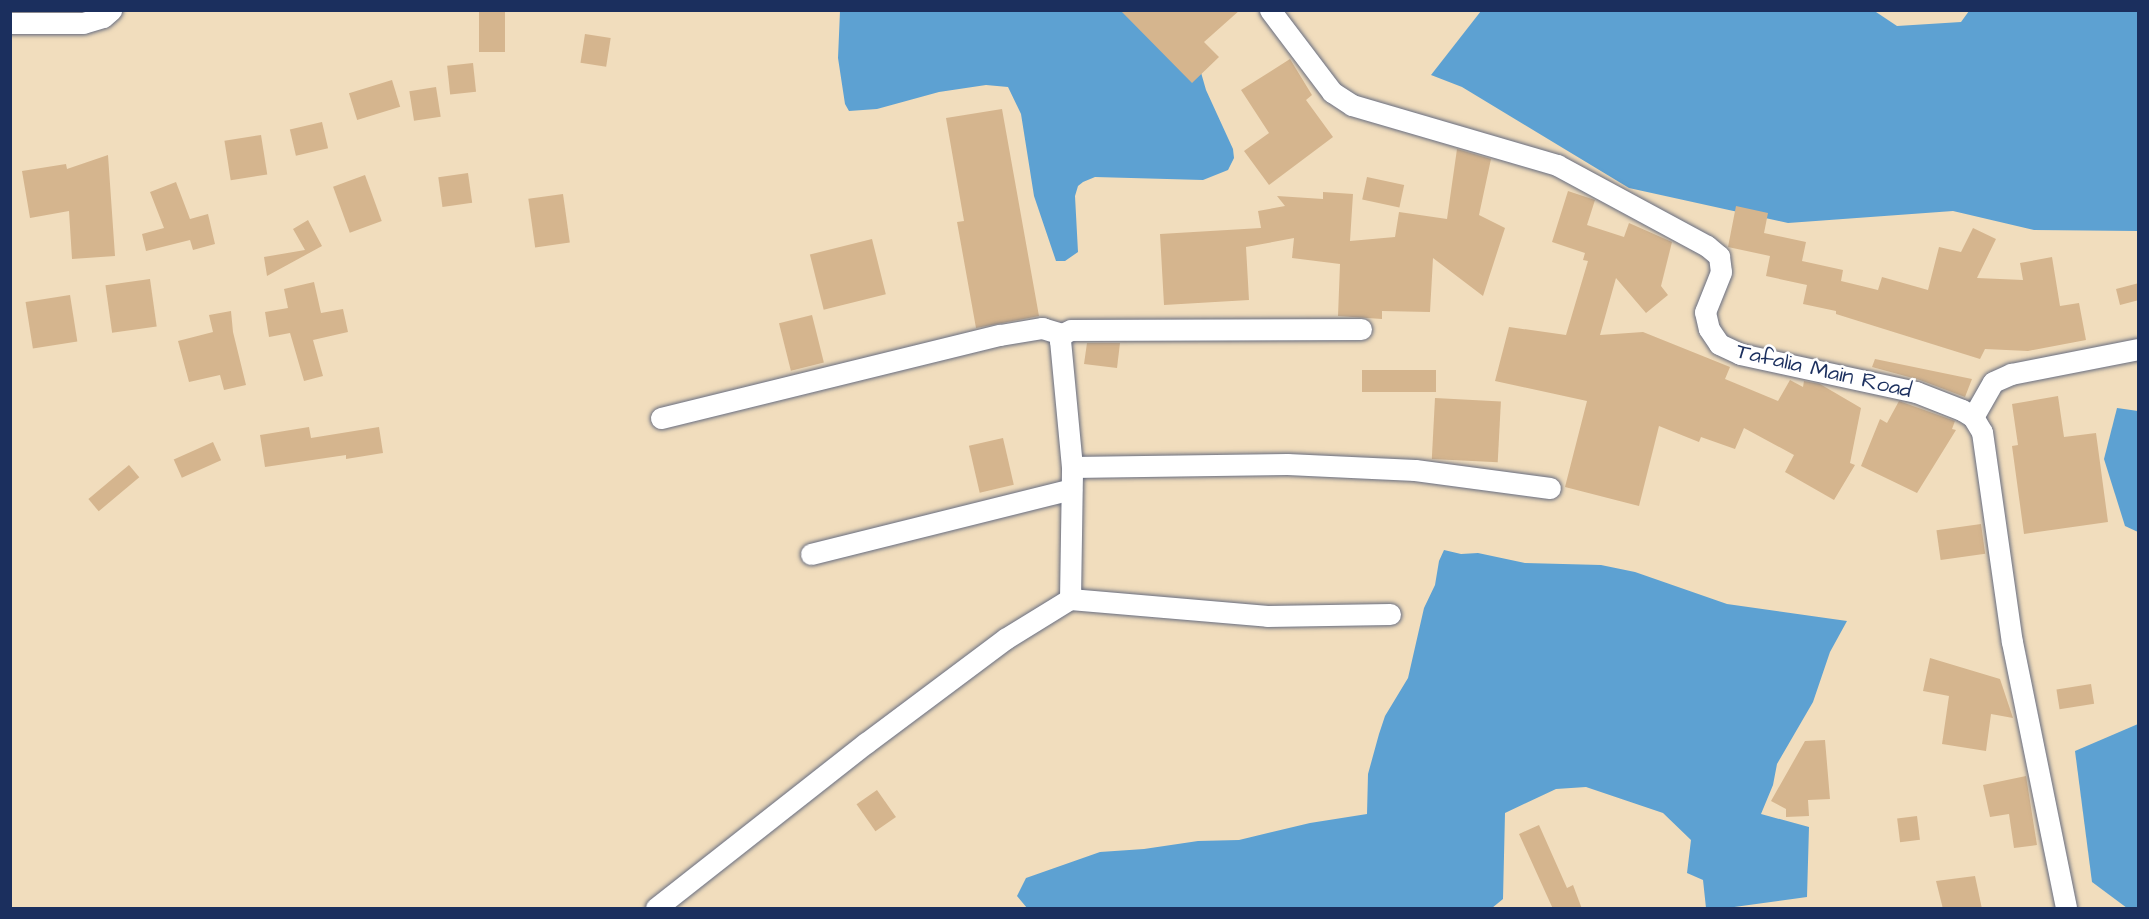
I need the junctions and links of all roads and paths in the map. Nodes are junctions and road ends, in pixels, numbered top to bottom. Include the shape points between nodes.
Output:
1 (111, 10) edge
2 (1270, 10) edge
3 (10, 22) edge
4 (1361, 329) dead end
5 (1062, 334) junction
6 (2139, 349) edge
7 (1973, 417) junction
8 (661, 418) dead end
9 (1072, 467) junction
10 (1550, 488) dead end
11 (1071, 489) junction
12 (811, 554) dead end
13 (1070, 599) junction
14 (1390, 614) dead end
15 (656, 909) edge
16 (2066, 909) edge

1 - 3 street via 103,18 83,23
2 - 7 street, Tafalia Main Road via 1332,92 1352,105 1557,165 1707,246 1719,256 1721,272 1704,312 1719,344 1740,354 1916,392
4 - 5 street via 1071,330
5 - 8 street via 1042,328 1000,335
5 - 9 street
6 - 7 street via 2011,374 1993,382
7 - 16 street via 1982,432 2012,642
9 - 10 street via 1299,465 1415,470
9 - 11 street
11 - 12 street
11 - 13 street
13 - 14 street via 1267,616
13 - 15 street via 1005,639 866,743

